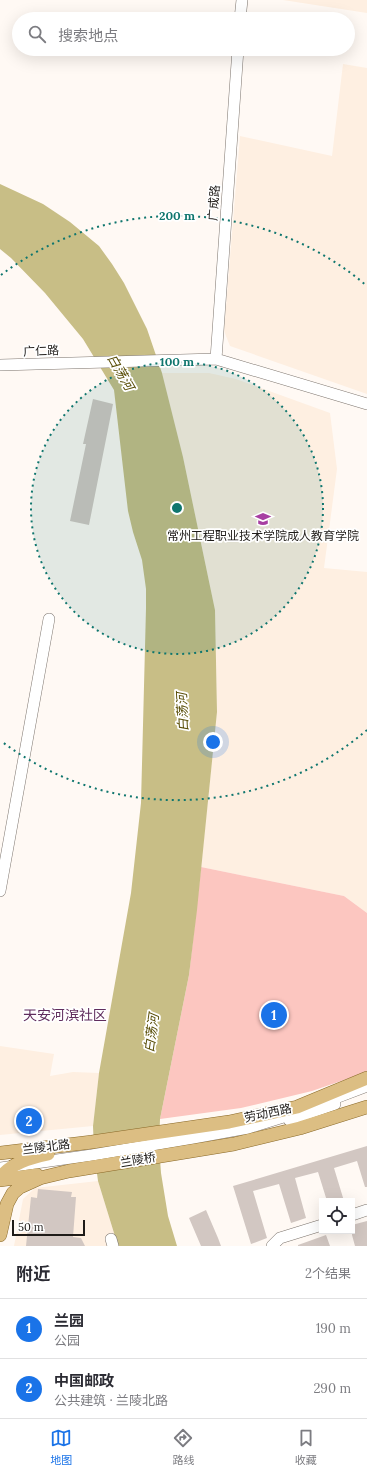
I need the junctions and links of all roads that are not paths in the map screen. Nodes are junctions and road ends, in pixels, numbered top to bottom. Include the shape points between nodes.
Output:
1 (242, 0) edge
2 (241, 12) edge
3 (238, 56) edge
4 (216, 359) junction
5 (0, 365) edge
6 (367, 404) edge
7 (49, 619) dead end
8 (0, 891) edge
9 (367, 1078) edge
10 (367, 1086) edge
11 (367, 1092) edge
12 (367, 1107) edge
13 (163, 1145) junction
14 (0, 1153) edge
15 (93, 1157) junction
16 (69, 1171) junction
17 (3, 1173) edge
18 (367, 1210) edge
19 (355, 1214) edge
20 (319, 1226) edge
21 (0, 1235) edge
22 (272, 1246) edge

1 - 2 street
3 - 4 street, 广成路
4 - 5 street, 广仁路
4 - 6 street, 广仁路
7 - 8 street
9 - 13 main road, 劳动西路 via 297,1107 229,1122
10 - 13 street via 303,1111 248,1128
11 - 13 street via 234,1138
12 - 13 main road, 劳动西路 via 300,1128 226,1145
13 - 15 main road, 兰陵桥
13 - 15 main road, 兰陵桥
14 - 15 main road, 兰陵北路
15 - 16 main road
15 - 17 street
15 - 17 main road via 31,1158
16 - 17 main road
16 - 21 main road via 40,1178 13,1193 7,1204
18 - 19 street
20 - 22 street via 280,1238

